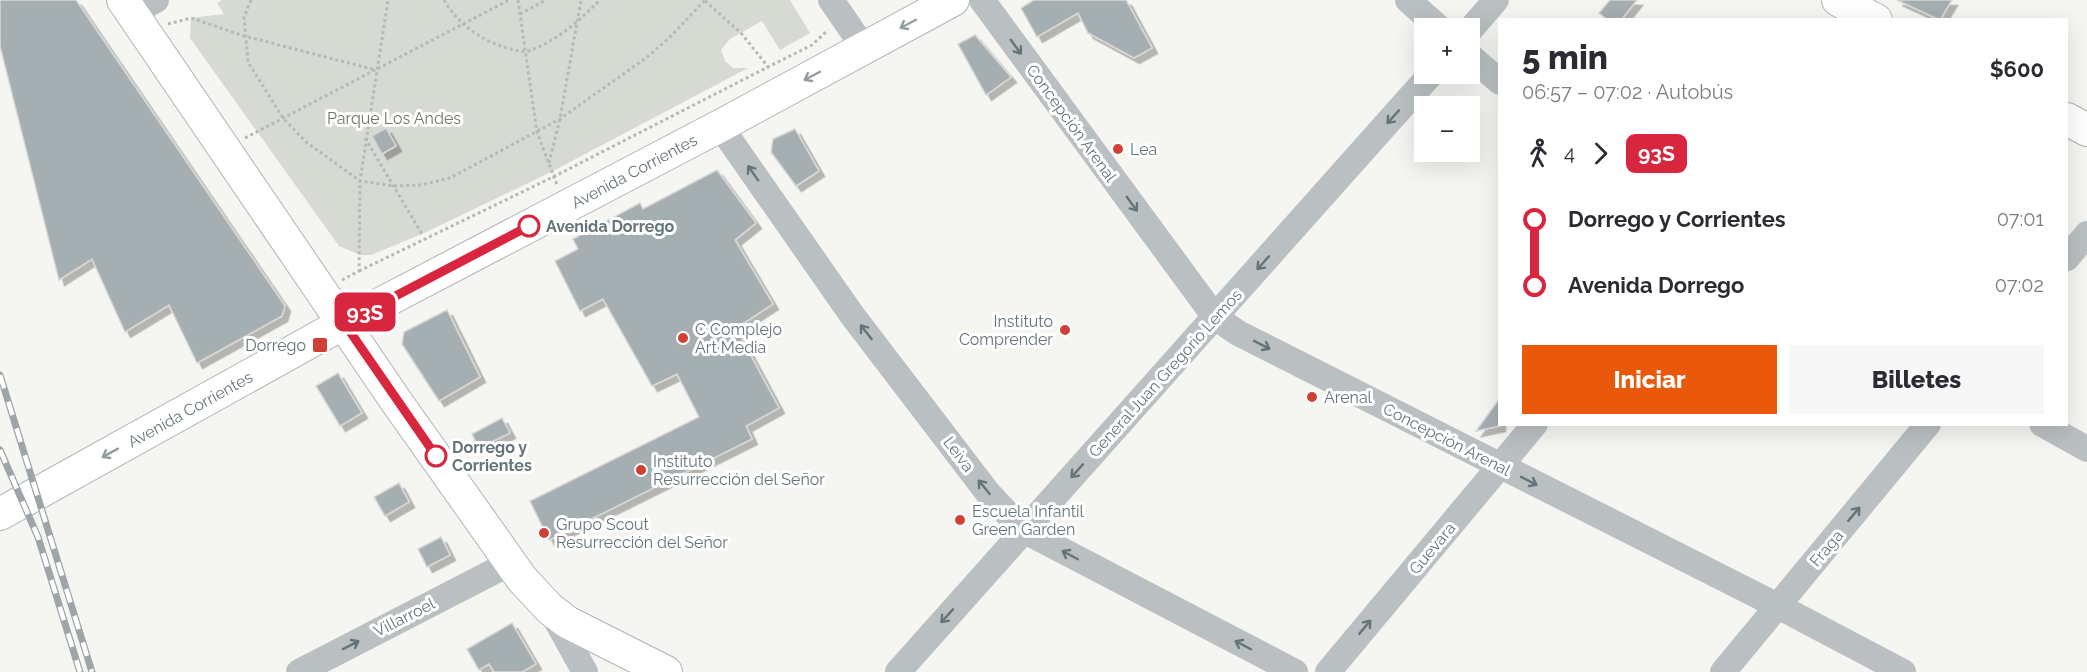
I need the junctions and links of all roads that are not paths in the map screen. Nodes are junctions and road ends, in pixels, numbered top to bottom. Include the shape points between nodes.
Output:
1 (953, 0) edge
2 (982, 0) edge
3 (1408, 0) edge
4 (1496, 0) edge
5 (1838, 0) edge
6 (837, 8) edge
7 (139, 11) edge
8 (1870, 13) edge
9 (1428, 18) edge
10 (1480, 18) edge
11 (864, 48) junction
12 (1480, 65) edge
13 (1498, 80) edge
14 (1422, 84) edge
15 (2068, 120) edge
16 (720, 126) junction
17 (2087, 130) edge
18 (2087, 234) edge
19 (2068, 257) edge
20 (1215, 318) junction
21 (344, 323) junction
22 (1533, 426) edge
23 (1926, 426) edge
24 (2046, 426) edge
25 (2087, 449) edge
26 (1500, 467) junction
27 (0, 514) edge
28 (1023, 530) junction
29 (510, 563) junction
30 (1778, 606) junction
31 (549, 609) junction
32 (299, 672) edge
33 (585, 672) edge
34 (666, 672) edge
35 (898, 672) edge
36 (1295, 672) edge
37 (1328, 672) edge
38 (1723, 672) edge
39 (1903, 672) edge

1 -> 11 main road, Avenida Corrientes
2 -> 20 street, Concepción Arenal
3 - 9 street
4 - 10 street
5 - 8 main road
6 - 11 street
7 - 21 main road via 225,149
11 -> 16 main road, Avenida Corrientes via 778,78
12 - 13 street
14 -> 20 street, General Juan Gregorio Lemos
15 - 17 main road
16 - 21 main road, Avenida Corrientes
28 -> 16 street, Leiva via 988,493 852,315
18 - 19 street
20 -> 26 street, Concepción Arenal
20 -> 28 street, General Juan Gregorio Lemos
21 -> 27 main road, Avenida Corrientes
21 - 29 main road
22 - 26 street, Guevara
30 -> 23 street, Fraga
24 - 25 street
26 -> 30 street, Concepción Arenal
37 -> 26 street, Guevara
28 -> 35 street, General Juan Gregorio Lemos
36 -> 28 street, Leiva
29 - 31 main road
32 -> 29 street, Villarroel
30 - 38 street, Fraga
30 - 39 street, Concepción Arenal
31 - 33 street
31 - 34 main road via 585,633

